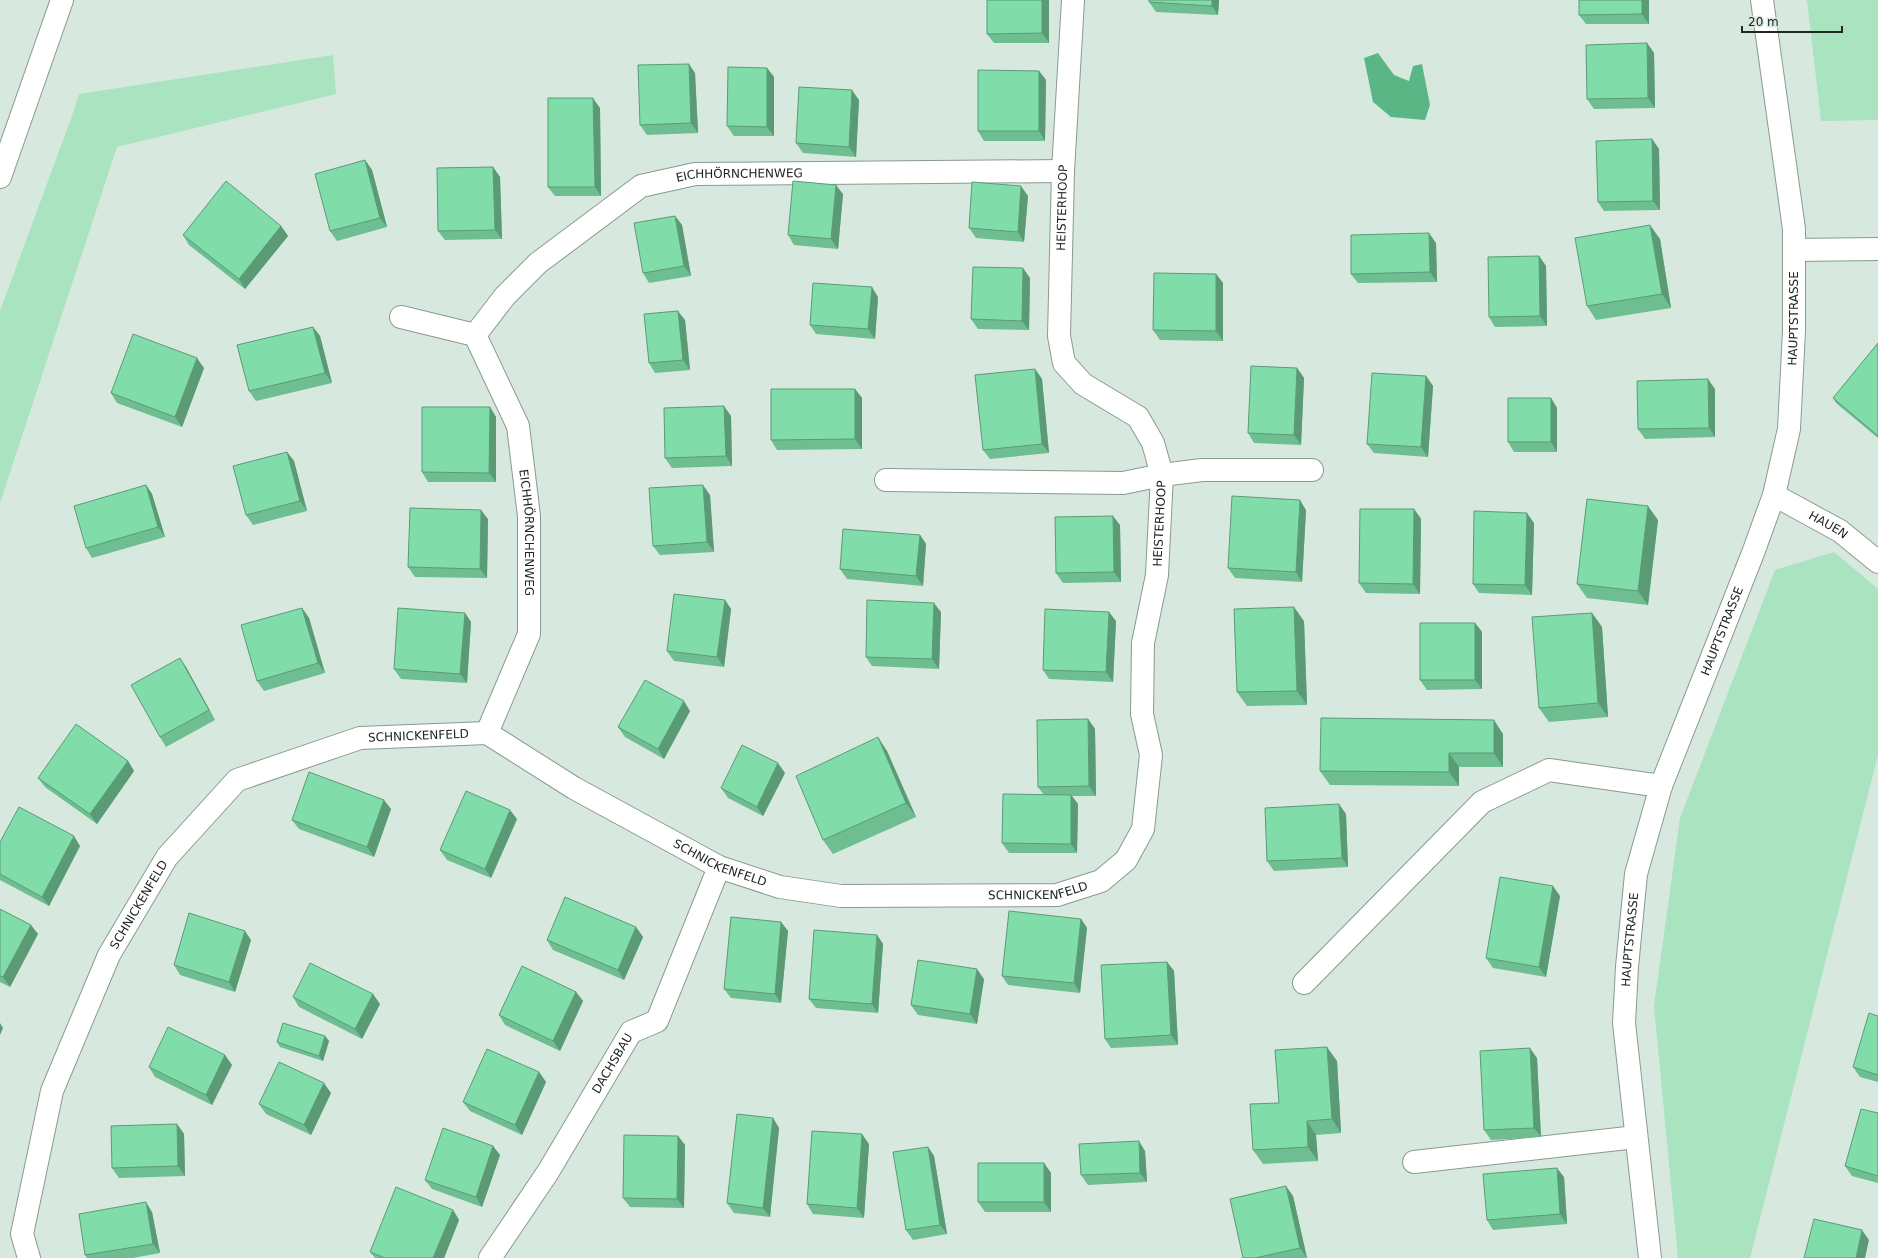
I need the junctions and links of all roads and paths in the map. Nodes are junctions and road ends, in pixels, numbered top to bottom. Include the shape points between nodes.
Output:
1 (62, 0) edge
2 (1073, 0) edge
3 (1762, 0) edge
4 (1062, 171) junction
5 (0, 177) edge
6 (1878, 249) edge
7 (1794, 250) junction
8 (401, 317) dead end
9 (475, 335) junction
10 (1312, 470) dead end
11 (1162, 475) junction
12 (886, 480) dead end
13 (1774, 495) junction
14 (1878, 562) edge
15 (487, 733) junction
16 (1660, 786) junction
17 (719, 867) junction
18 (1101, 881) joint
19 (1304, 983) dead end
20 (1636, 1138) junction
21 (1414, 1162) dead end
22 (29, 1258) edge
23 (490, 1258) edge
24 (1650, 1258) edge

1 - 5 street
2 - 4 street, HEISTERHOOP
3 - 7 street, HAUPTSTRASSE via 1794,229
4 - 9 street, EICHHÖRNCHENWEG via 695,174 641,186 538,262 505,296
4 - 11 street, HEISTERHOOP via 1059,336 1064,363 1083,384 1138,416 1152,443
6 - 7 street
7 - 13 street, HAUPTSTRASSE via 1794,331 1789,429
8 - 9 street
9 - 15 street, EICHHÖRNCHENWEG via 518,426 529,516 529,634
10 - 11 street via 1202,470
11 - 12 street via 1123,483
11 - 18 street, HEISTERHOOP via 1158,575 1143,643 1142,714 1151,755 1143,829 1126,860
13 - 14 street, HAUEN via 1840,531
13 - 16 street, HAUPTSTRASSE
15 - 17 street, SCHNICKENFELD via 574,788
15 - 22 street, SCHNICKENFELD via 360,738 237,780 167,857 109,955 52,1091 22,1234
16 - 19 street via 1549,770 1482,802
16 - 20 street, HAUPTSTRASSE via 1636,874 1626,967 1624,1023
17 - 18 street, SCHNICKENFELD via 780,887 840,896 1058,895
17 - 23 street, DACHSBAU via 657,1020 631,1032 548,1172
20 - 21 street
20 - 24 street, HAUPTSTRASSE

